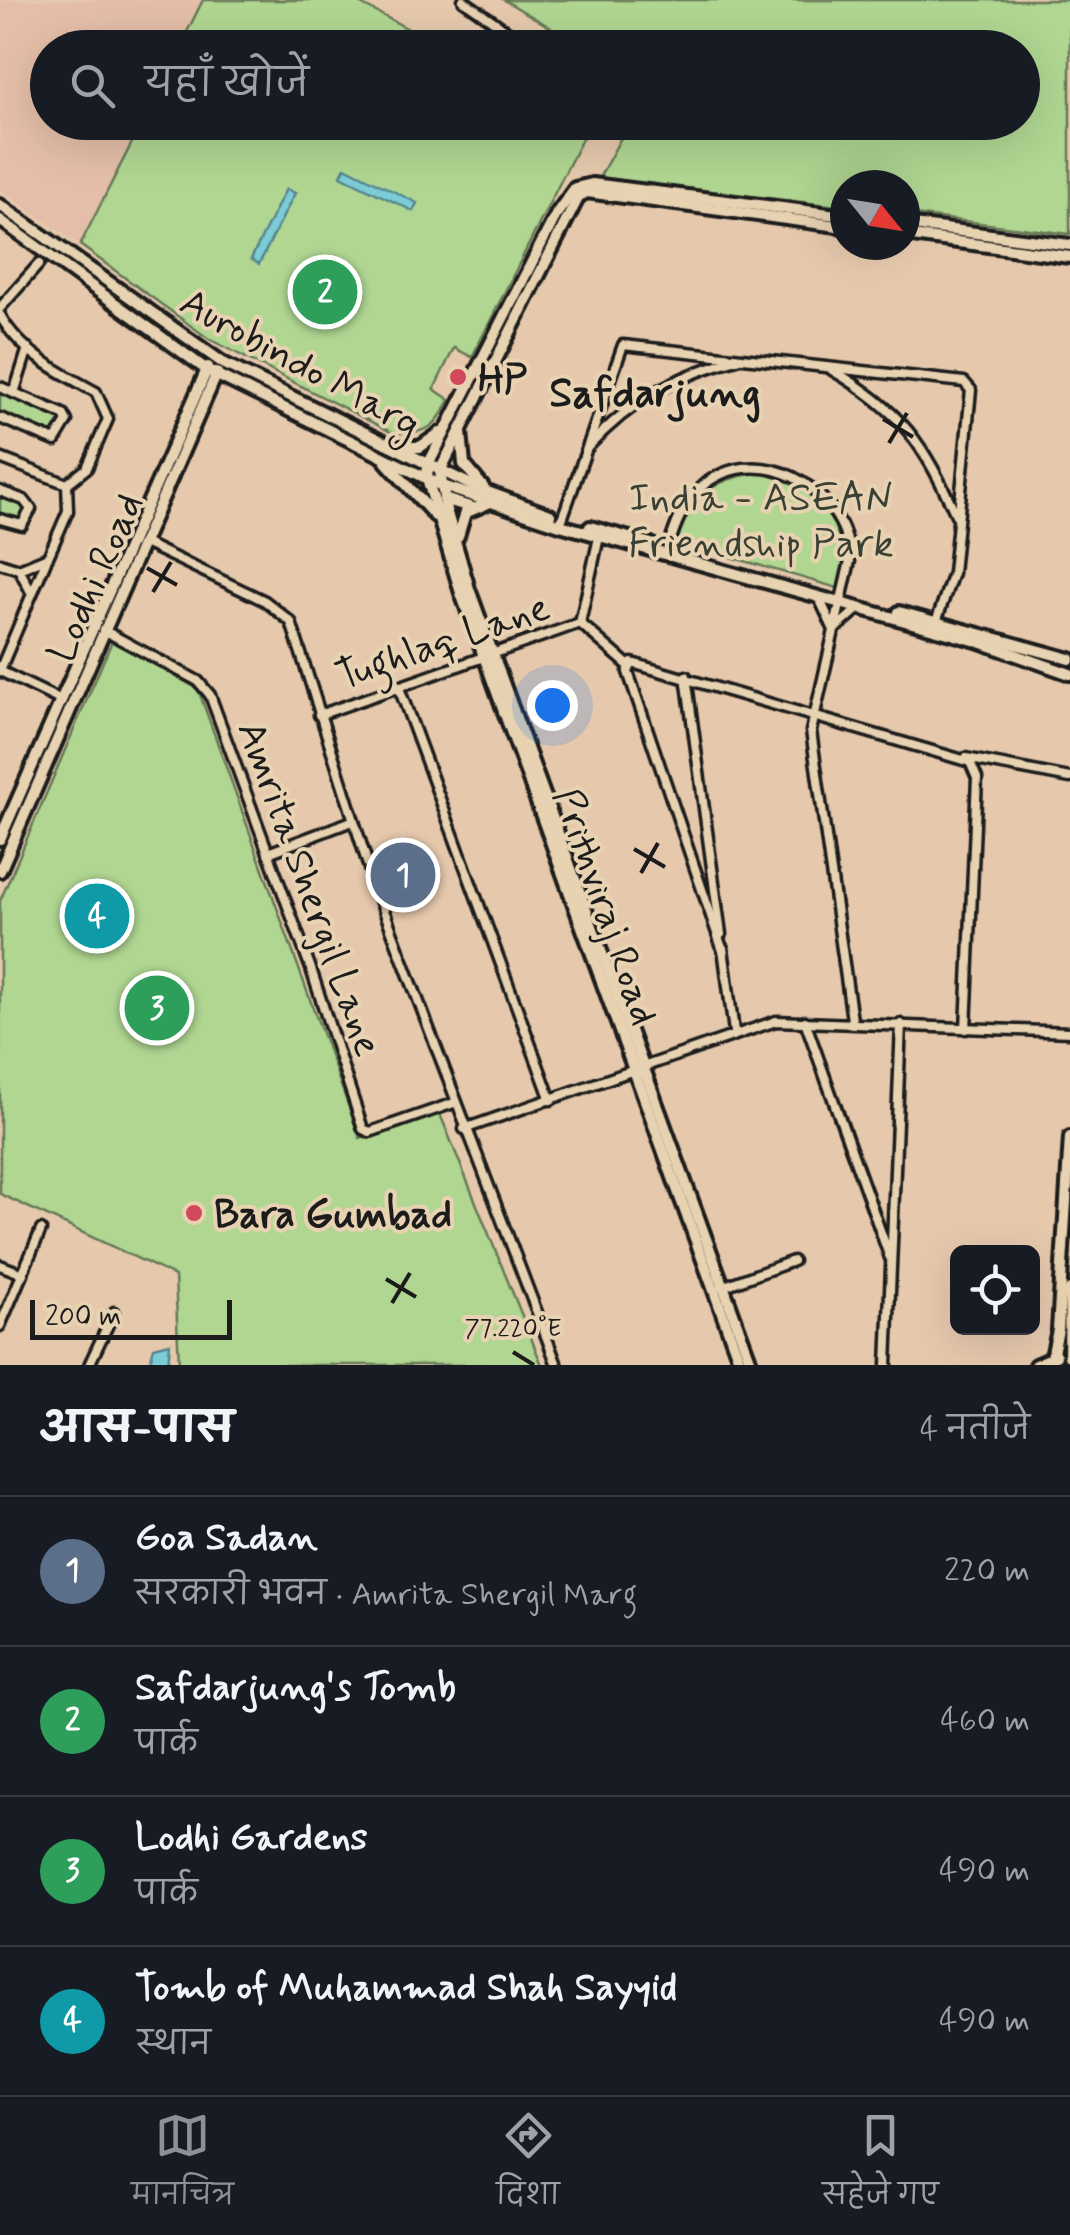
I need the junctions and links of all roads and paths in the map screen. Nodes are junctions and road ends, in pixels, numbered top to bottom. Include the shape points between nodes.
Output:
1 (463, 0) edge
2 (506, 30) edge
3 (0, 205) edge
4 (830, 214) edge
5 (0, 220) edge
6 (830, 225) edge
7 (920, 226) edge
8 (920, 237) edge
9 (1070, 245) edge
10 (1070, 258) edge
11 (39, 264) dead end
12 (0, 311) edge
13 (28, 348) junction
14 (741, 358) junction
15 (218, 360) junction
16 (485, 366) junction
17 (828, 368) junction
18 (211, 372) junction
19 (0, 387) edge
20 (14, 394) junction
21 (2, 419) edge
22 (448, 426) junction
23 (462, 426) junction
24 (0, 430) edge
25 (391, 446) junction
26 (586, 450) junction
27 (382, 457) junction
28 (0, 458) edge
29 (428, 465) junction
30 (440, 470) junction
31 (427, 478) junction
32 (67, 484) junction
33 (440, 485) junction
34 (0, 491) edge
35 (490, 498) junction
36 (444, 499) junction
37 (473, 508) junction
38 (956, 517) junction
39 (0, 519) edge
40 (439, 521) junction
41 (561, 522) junction
42 (599, 536) junction
43 (142, 542) junction
44 (458, 546) junction
45 (667, 552) junction
46 (48, 557) junction
47 (0, 562) edge
48 (19, 569) junction
49 (32, 594) junction
50 (819, 598) junction
51 (842, 600) junction
52 (859, 608) junction
53 (580, 624) junction
54 (935, 626) junction
55 (103, 630) junction
56 (834, 630) junction
57 (488, 653) junction
58 (1070, 660) edge
59 (629, 666) junction
60 (0, 671) edge
61 (1070, 674) edge
62 (686, 676) junction
63 (398, 685) junction
64 (60, 700) junction
65 (812, 713) junction
66 (319, 715) junction
67 (962, 757) junction
68 (1070, 778) edge
69 (352, 822) junction
70 (2, 831) edge
71 (268, 853) junction
72 (0, 871) edge
73 (724, 951) junction
74 (806, 1020) junction
75 (852, 1020) junction
76 (901, 1024) junction
77 (966, 1029) junction
78 (734, 1032) junction
79 (1070, 1032) edge
80 (639, 1069) junction
81 (551, 1100) junction
82 (454, 1103) junction
83 (464, 1129) junction
84 (1070, 1137) edge
85 (41, 1230) dead end
86 (793, 1262) dead end
87 (891, 1262) junction
88 (0, 1264) edge
89 (23, 1274) junction
90 (721, 1288) junction
91 (1070, 1290) edge
92 (114, 1312) dead end
93 (0, 1326) edge
94 (1052, 1357) junction
95 (1070, 1357) edge
96 (752, 1361) edge
97 (90, 1365) edge
98 (557, 1365) edge
99 (738, 1365) edge
100 (887, 1365) edge
101 (1034, 1365) edge

1 - 2 street
3 - 15 main road, Aurobindo Marg
4 - 16 main road via 592,184 575,188
5 - 18 main road, Aurobindo Marg via 81,286
6 - 16 main road via 587,192 574,202
7 - 9 main road
8 - 10 main road
11 - 12 street
12 - 13 street
13 - 20 street
13 - 32 street via 96,392 108,419 87,468
14 - 17 street
14 - 26 street via 653,390
14 - 26 street via 620,346
15 - 18 main road, Lodhi Road
15 - 25 main road, Aurobindo Marg
16 - 22 main road
16 - 23 main road
17 - 38 street via 901,418 930,459
17 - 38 street via 970,384
18 - 27 main road, Aurobindo Marg
18 - 43 main road, Lodhi Road
18 - 64 main road, Lodhi Road
19 - 20 street
20 - 21 street via 63,414 66,425 55,441
21 - 24 street
22 - 25 main road via 420,447
22 - 29 main road
23 - 30 main road
23 - 35 main road via 464,464
25 - 29 main road, Aurobindo Marg
26 - 41 street
27 - 31 main road, Aurobindo Marg
27 - 40 main road
28 - 32 street
29 - 30 main road, Aurobindo Marg
29 - 31 main road, Prithviraj Road
30 - 33 main road, Prithviraj Road
30 - 35 main road, Aurobindo Marg
31 - 33 main road, Aurobindo Marg
31 - 40 main road, Prithviraj Road
32 - 46 street via 68,511
33 - 35 main road, Aurobindo Marg
33 - 36 main road, Prithviraj Road
34 - 39 street via 31,510 22,525
35 - 37 main road
35 - 41 main road
36 - 37 main road
36 - 44 main road, Prithviraj Road
37 - 44 main road via 460,518
38 - 54 street via 954,573
40 - 57 main road, Prithviraj Road
41 - 42 main road
41 - 45 main road
42 - 45 main road
42 - 53 street
43 - 55 main road, Lodhi Road
43 - 66 street via 280,611 298,637
44 - 57 main road, Prithviraj Road
45 - 50 main road
45 - 51 main road
45 - 51 street via 684,509 704,485 732,471 772,469 811,486 841,518 850,536
46 - 48 street
46 - 49 street
47 - 48 street
48 - 49 street
49 - 60 street
50 - 51 main road
50 - 56 street
51 - 52 main road
51 - 54 main road
51 - 56 street
52 - 54 main road
52 - 56 street
53 - 57 street, Tughlaq Lane
53 - 59 street, Tughlaq Lane
54 - 58 main road
54 - 61 main road
55 - 71 street, Amrita Shergil Lane via 208,690
55 - 72 main road, Lodhi Road
56 - 65 street
57 - 63 street, Tughlaq Lane
57 - 80 main road, Prithviraj Road
59 - 62 street
59 - 73 street
60 - 64 street
62 - 65 street
62 - 73 street
63 - 66 street, Tughlaq Lane
63 - 81 street
64 - 70 main road, Lodhi Road
65 - 67 street
65 - 75 street
66 - 69 street
67 - 68 street
67 - 77 street via 977,778
69 - 71 street
69 - 82 street
71 - 82 street, Amrita Shergil Lane via 363,1128 370,1132
73 - 78 street
74 - 75 street
74 - 78 street
74 - 87 street
75 - 76 street
76 - 77 street
76 - 87 street
77 - 79 street
78 - 80 street
80 - 81 street
80 - 90 main road, Prithviraj Road
80 - 99 main road, Prithviraj Road
81 - 83 street
82 - 83 street
83 - 98 street
84 - 94 main road
85 - 89 street
86 - 90 street
87 - 100 street
88 - 89 street
89 - 93 street
90 - 96 main road, Prithviraj Road
91 - 95 main road
92 - 97 street
94 - 95 main road
94 - 101 main road

